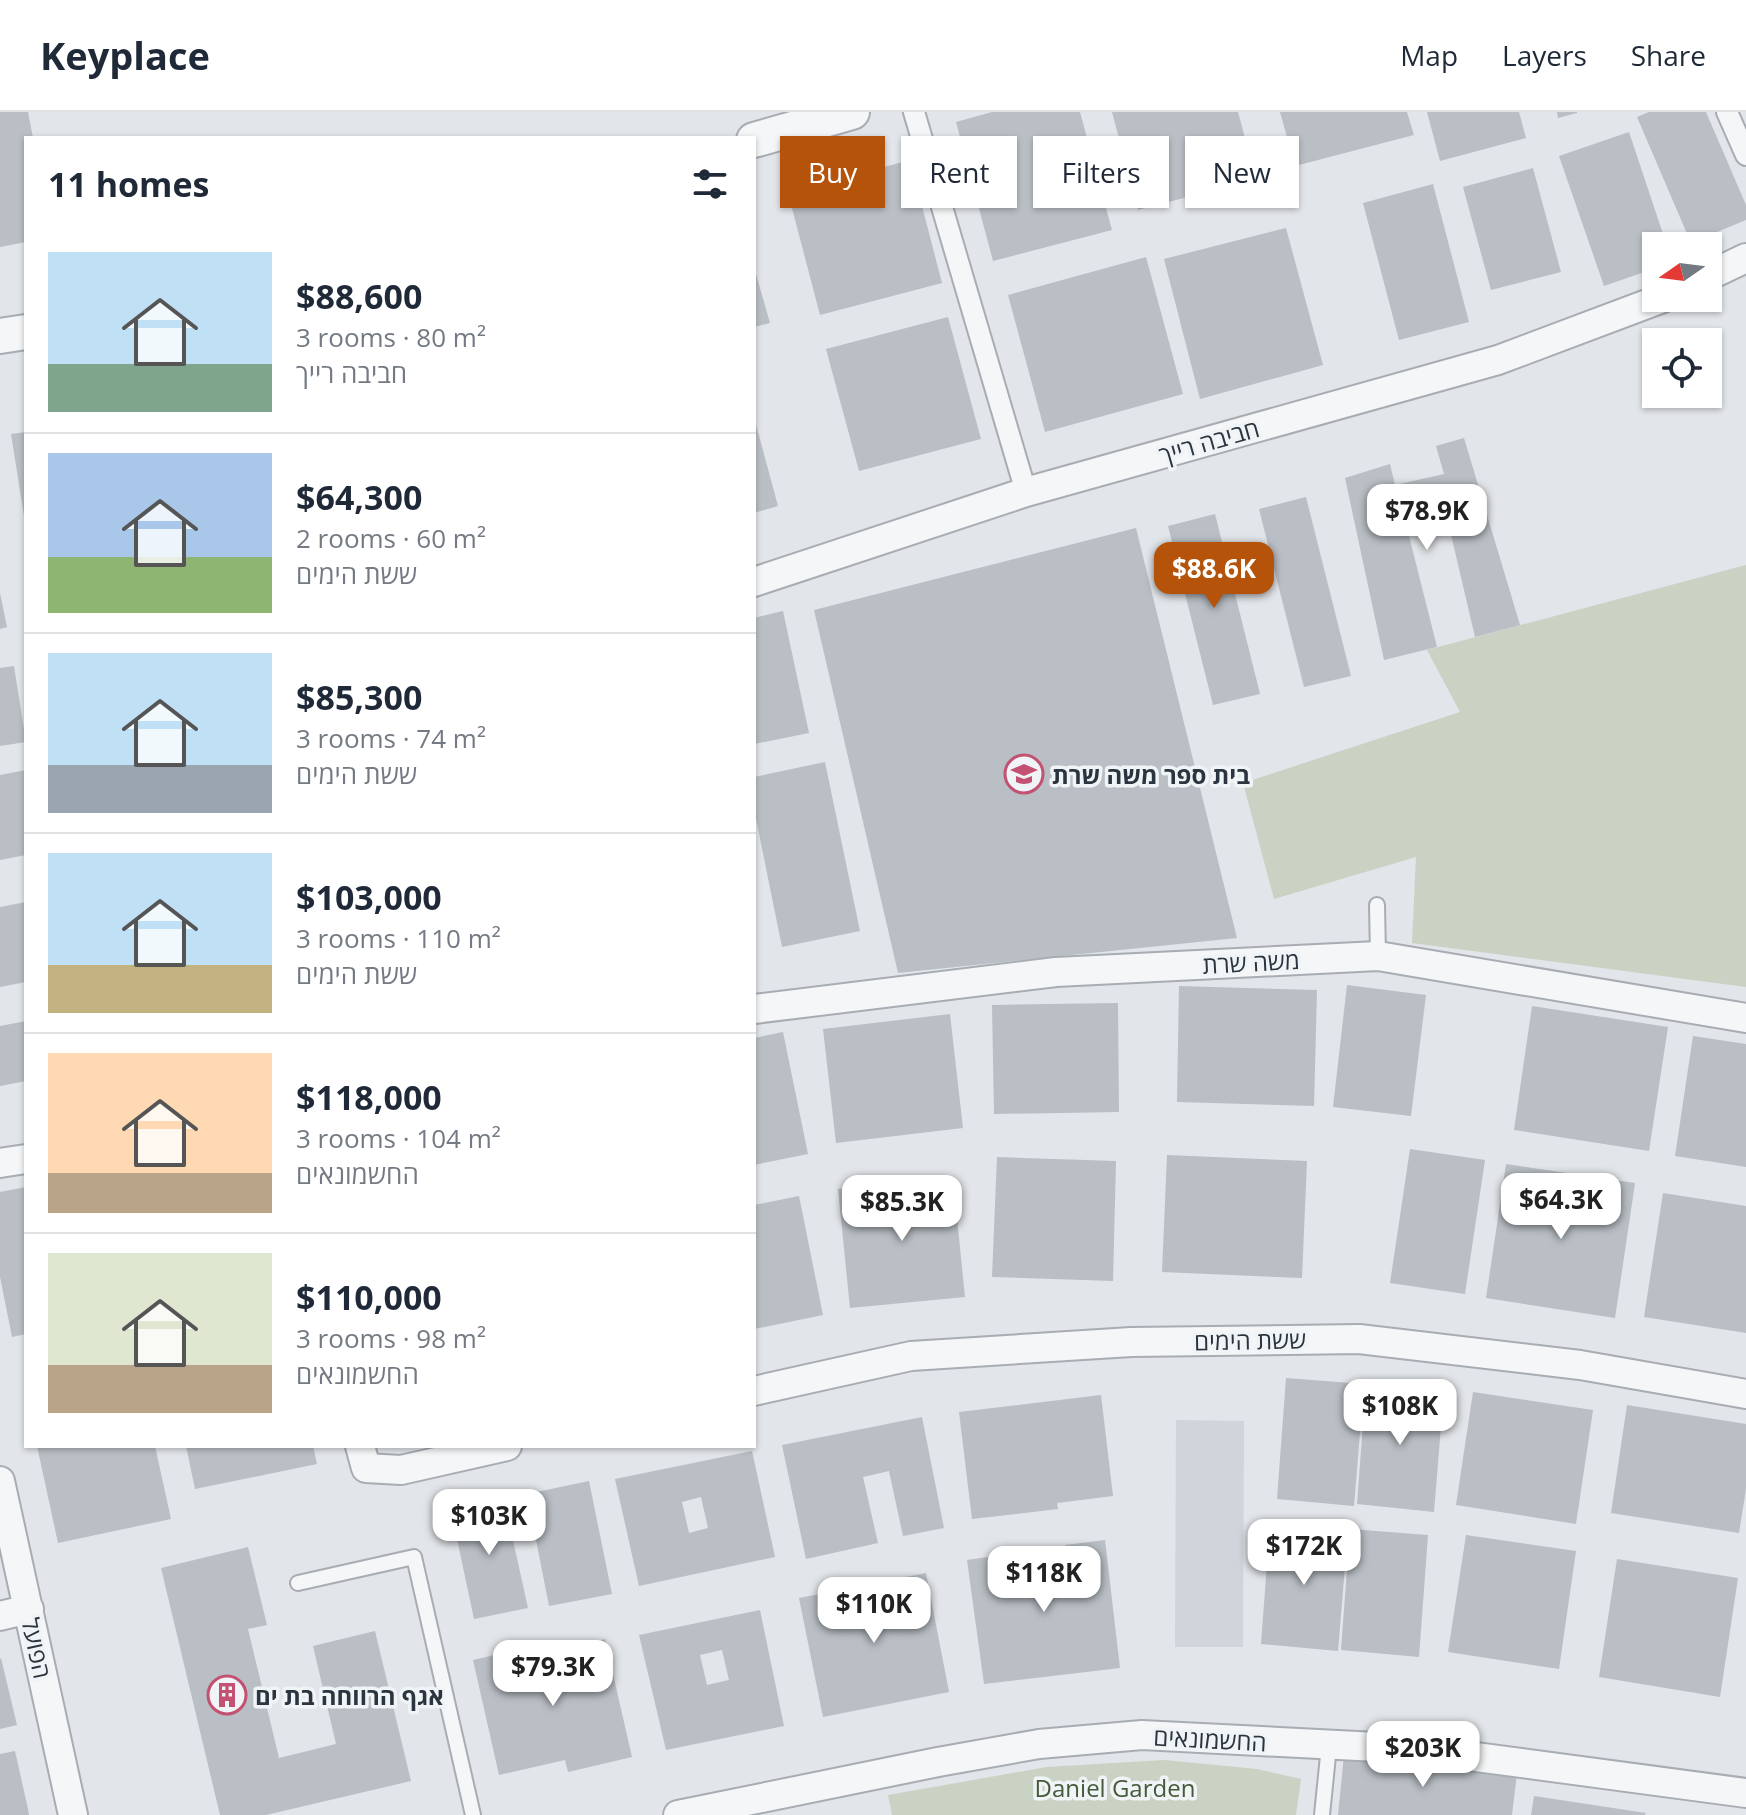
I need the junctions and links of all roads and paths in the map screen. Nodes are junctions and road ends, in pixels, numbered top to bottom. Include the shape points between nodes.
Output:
1 (852, 112) edge
2 (914, 112) edge
3 (1727, 112) edge
4 (756, 139) edge
5 (1746, 155) edge
6 (1746, 258) edge
7 (1722, 269) edge
8 (1642, 306) edge
9 (24, 332) edge
10 (0, 336) edge
11 (1026, 492) junction
12 (756, 581) edge
13 (1377, 905) dead end
14 (1378, 956) junction
15 (756, 1009) edge
16 (1746, 1018) edge
17 (24, 1159) edge
18 (0, 1163) edge
19 (756, 1391) edge
20 (1746, 1394) edge
21 (498, 1448) edge
22 (363, 1457) edge
23 (0, 1481) edge
24 (298, 1583) dead end
25 (29, 1609) junction
26 (0, 1616) edge
27 (1329, 1746) junction
28 (1746, 1787) edge
29 (1746, 1793) edge
30 (73, 1815) edge
31 (473, 1815) edge
32 (678, 1815) edge
33 (1322, 1815) edge

1 - 4 street
2 - 11 street
3 - 5 street
6 - 7 street
8 - 11 street, חביבה רייך via 1498,360
9 - 10 street
11 - 12 street, חביבה רייך
13 - 14 lane
14 - 15 street, משה שרת via 1056,972
14 - 16 street, משה שרת
17 - 18 street
19 - 20 street, ששת הימים via 911,1356 1131,1342 1359,1339 1580,1365
21 - 22 street via 401,1470
23 - 25 street, הפועל
24 - 31 lane via 414,1557
25 - 26 street
25 - 30 street, הפועל
27 - 29 street, החשמונאים via 1416,1749
27 - 32 street, החשמונאים via 1142,1735 1039,1744
27 - 33 lane
28 - 29 street

